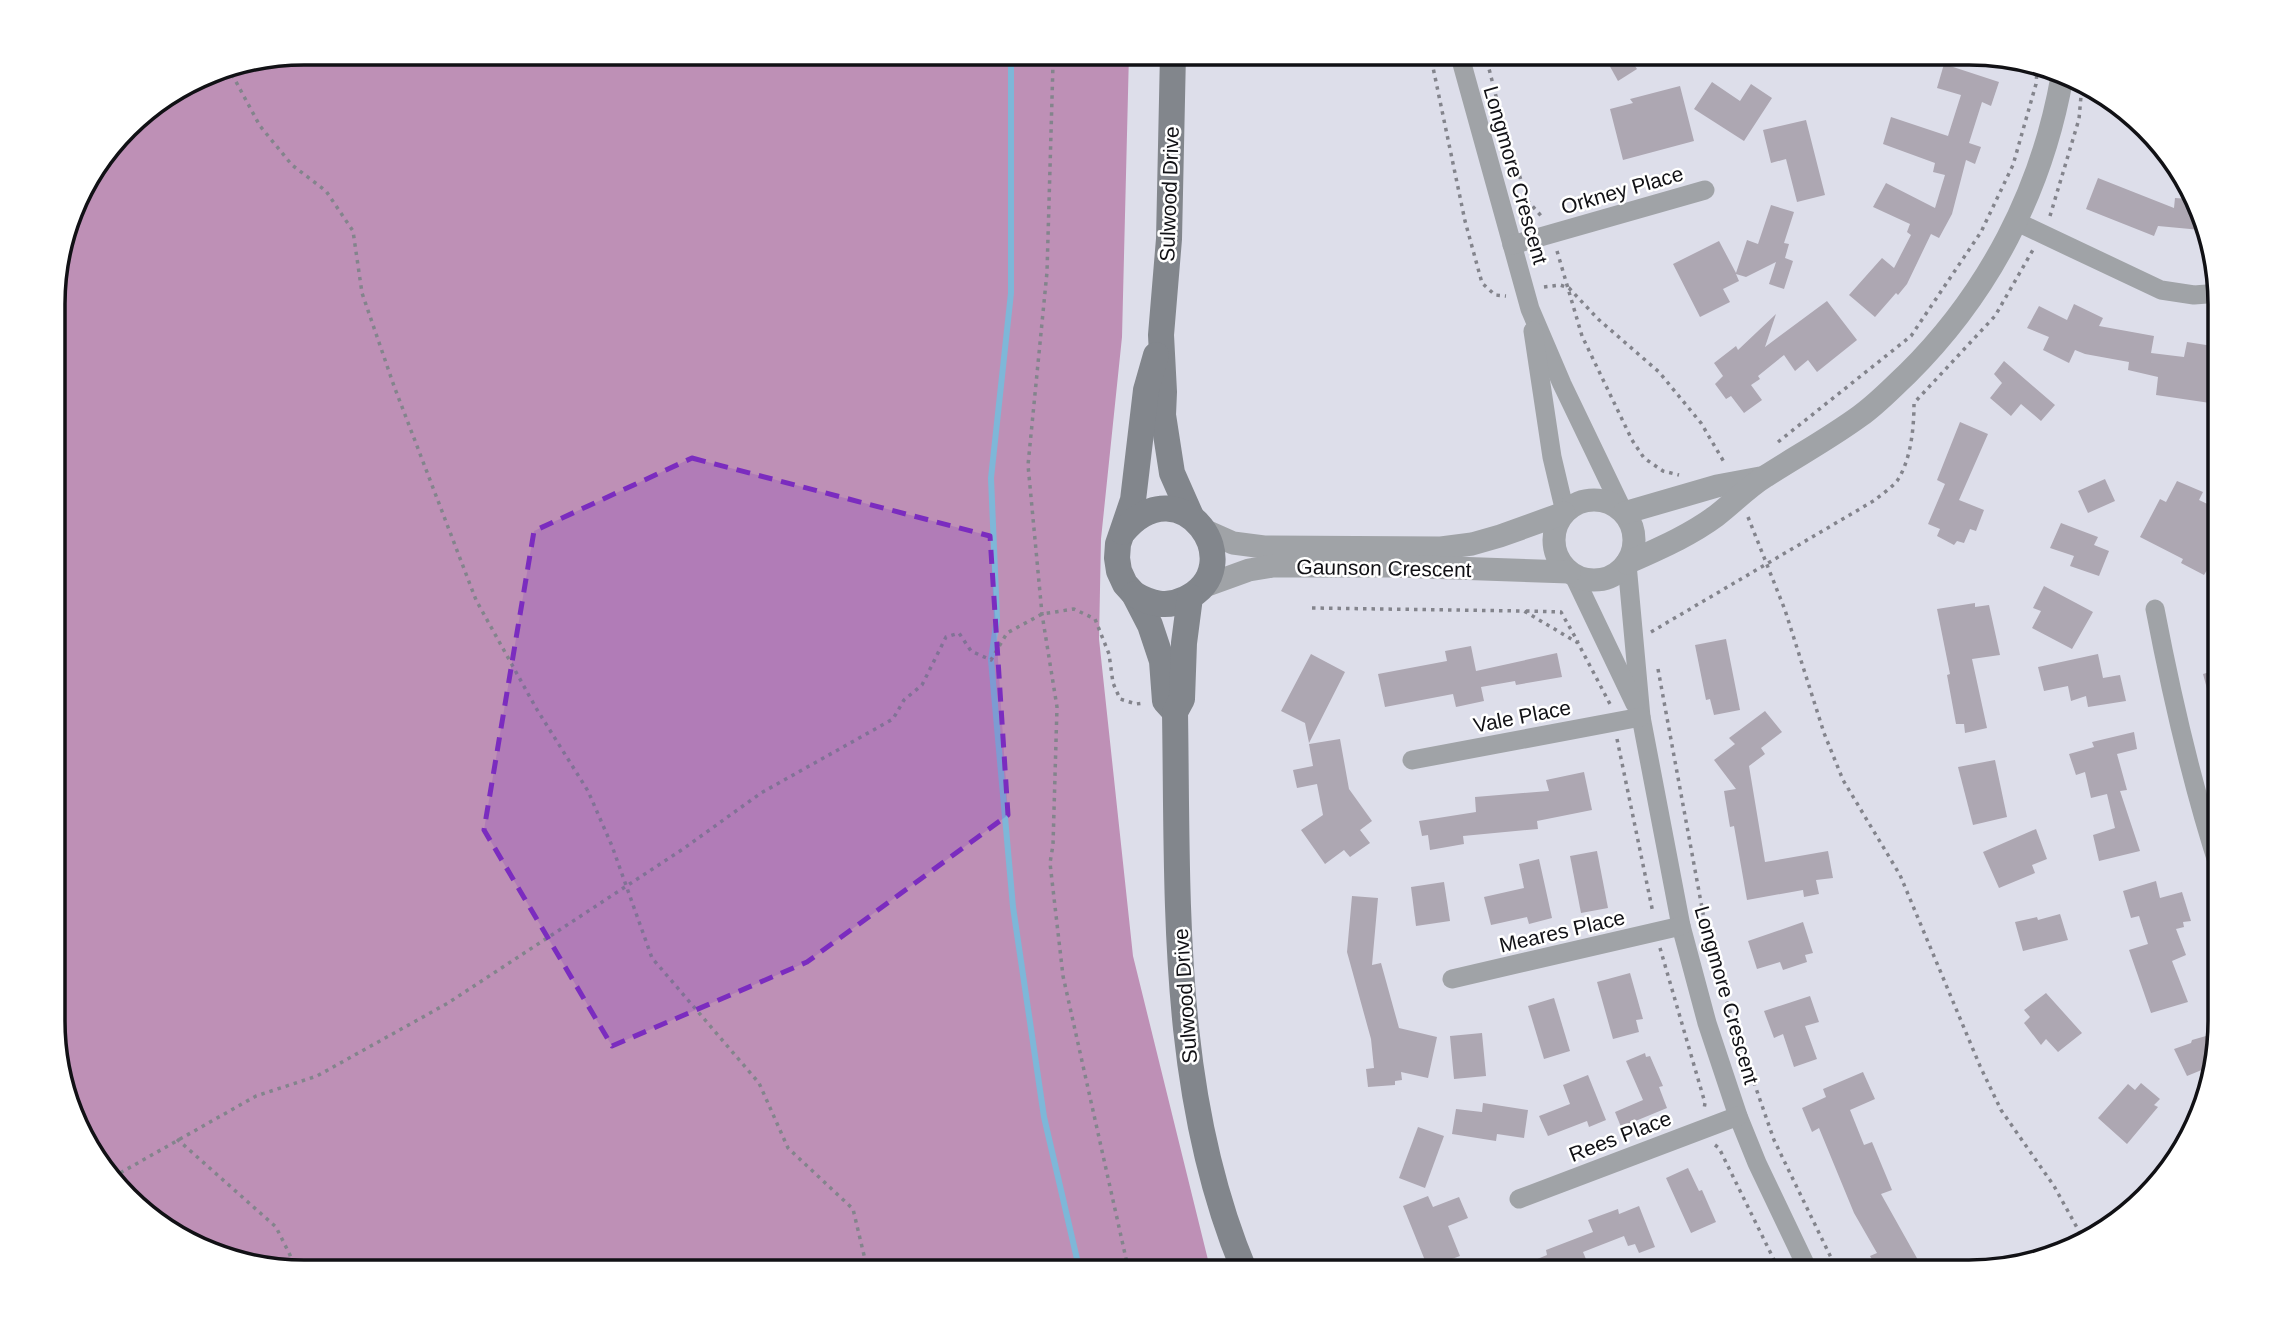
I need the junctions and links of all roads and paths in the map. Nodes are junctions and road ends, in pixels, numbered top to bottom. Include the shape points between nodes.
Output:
1 (1053, 65) edge
2 (1173, 65) edge
3 (1433, 65) edge
4 (1463, 65) edge
5 (1488, 65) edge
6 (2037, 75) edge
7 (233, 76) edge
8 (2061, 83) edge
9 (1705, 190) dead end
10 (1546, 221) dead end
11 (2017, 222) junction
12 (1512, 244) junction
13 (1555, 246) dead end
14 (1569, 288) junction
15 (2208, 294) edge
16 (1527, 300) junction
17 (1161, 335) junction
18 (1776, 443) dead end
19 (1724, 462) dead end
20 (1682, 476) dead end
21 (1764, 477) junction
22 (1896, 481) dead end
23 (1623, 512) junction
24 (1565, 513) junction
25 (1747, 514) dead end
26 (1198, 523) junction
27 (1123, 532) junction
28 (1627, 564) junction
29 (1767, 564) junction
30 (1571, 573) junction
31 (1196, 592) junction
32 (1134, 594) junction
33 (1312, 608) dead end
34 (2155, 609) dead end
35 (1524, 611) junction
36 (1042, 614) junction
37 (1578, 643) junction
38 (1652, 644) dead end
39 (1657, 667) dead end
40 (1170, 706) junction
41 (1641, 718) junction
42 (1614, 723) junction
43 (1412, 760) dead end
44 (2208, 831) edge
45 (626, 886) junction
46 (1681, 926) junction
47 (1657, 932) junction
48 (1452, 979) dead end
49 (1703, 1116) dead end
50 (1738, 1116) junction
51 (177, 1139) junction
52 (1710, 1143) dead end
53 (120, 1173) edge
54 (1519, 1199) dead end
55 (2080, 1233) edge
56 (291, 1259) edge
57 (865, 1260) edge
58 (1126, 1260) edge
59 (1241, 1260) edge
60 (1774, 1260) edge
61 (1802, 1260) edge
62 (1832, 1260) edge

1 - 36 path via 1047,272 1028,465
2 - 17 main road, Sulwood Drive via 1169,239
3 - 16 path via 1482,283 1495,295
4 - 12 street, Longmore Crescent
5 - 10 path via 1527,200
6 - 18 path via 2014,164 2003,187 1981,232 1911,336
7 - 45 path via 260,126 292,165 326,191 353,231 362,293 476,600 587,792
8 - 11 street via 2040,166
9 - 12 street, Orkney Place
11 - 15 street via 2161,290
11 - 21 street via 1968,304 1929,353 1861,416
12 - 16 street, Longmore Crescent
13 - 14 path
14 - 16 path via 1560,285
14 - 19 path via 1659,372 1701,424
14 - 20 path via 1582,336 1632,440 1644,458 1663,471
16 - 23 street, Longmore Crescent
16 - 24 street, Longmore Crescent
17 - 26 main road, Sulwood Drive via 1172,473
17 - 27 main road, Sulwood Drive via 1146,390 1133,500
21 - 23 street
21 - 28 street via 1704,524
22 - 29 path via 1875,500
23 - 24 street via 1594,500 1583,501
23 - 28 street via 1634,537
24 - 26 street, Gaunson Crescent via 1482,541 1441,548 1264,547 1233,543
24 - 30 street via 1554,544
25 - 29 path
26 - 27 main road via 1177,510 1161,508 1133,520
26 - 31 main road, Sulwood Drive via 1212,545 1213,560 1209,575
27 - 32 main road, Sulwood Drive via 1118,544 1119,571
28 - 30 street via 1602,580
28 - 41 street, Longmore Crescent
29 - 38 path via 1650,632
29 - 55 path via 1843,780 1900,876 2001,1110
30 - 31 street, Gaunson Crescent via 1273,566 1249,570
30 - 41 street, Longmore Crescent
31 - 32 main road via 1168,604
31 - 40 main road, Sulwood Drive via 1184,643 1182,699
32 - 40 main road, Sulwood Drive via 1162,661
33 - 35 path
34 - 44 street
35 - 37 path
35 - 37 path via 1561,612
36 - 40 path via 1074,609 1095,619 1120,699
36 - 45 path via 1007,633 991,660 971,651 959,634 946,637 922,685 904,700 893,719 761,793
36 - 58 path via 1057,708 1050,863 1063,976
37 - 42 path via 1609,701
39 - 62 path via 1711,948 1774,1140
40 - 59 main road, Sulwood Drive via 1186,1044 1210,1167
41 - 42 street, Vale Place
41 - 46 street, Longmore Crescent
42 - 43 street, Vale Place
42 - 47 path
45 - 51 path via 448,1003 317,1076 256,1096
45 - 57 path via 652,958 759,1083 788,1147 853,1209
46 - 47 street, Meares Place
46 - 50 street, Longmore Crescent
47 - 48 street, Meares Place
47 - 49 path via 1705,1103
50 - 54 street, Rees Place
50 - 61 street, Longmore Crescent
51 - 53 path
51 - 56 path via 276,1227
52 - 60 path via 1719,1148

